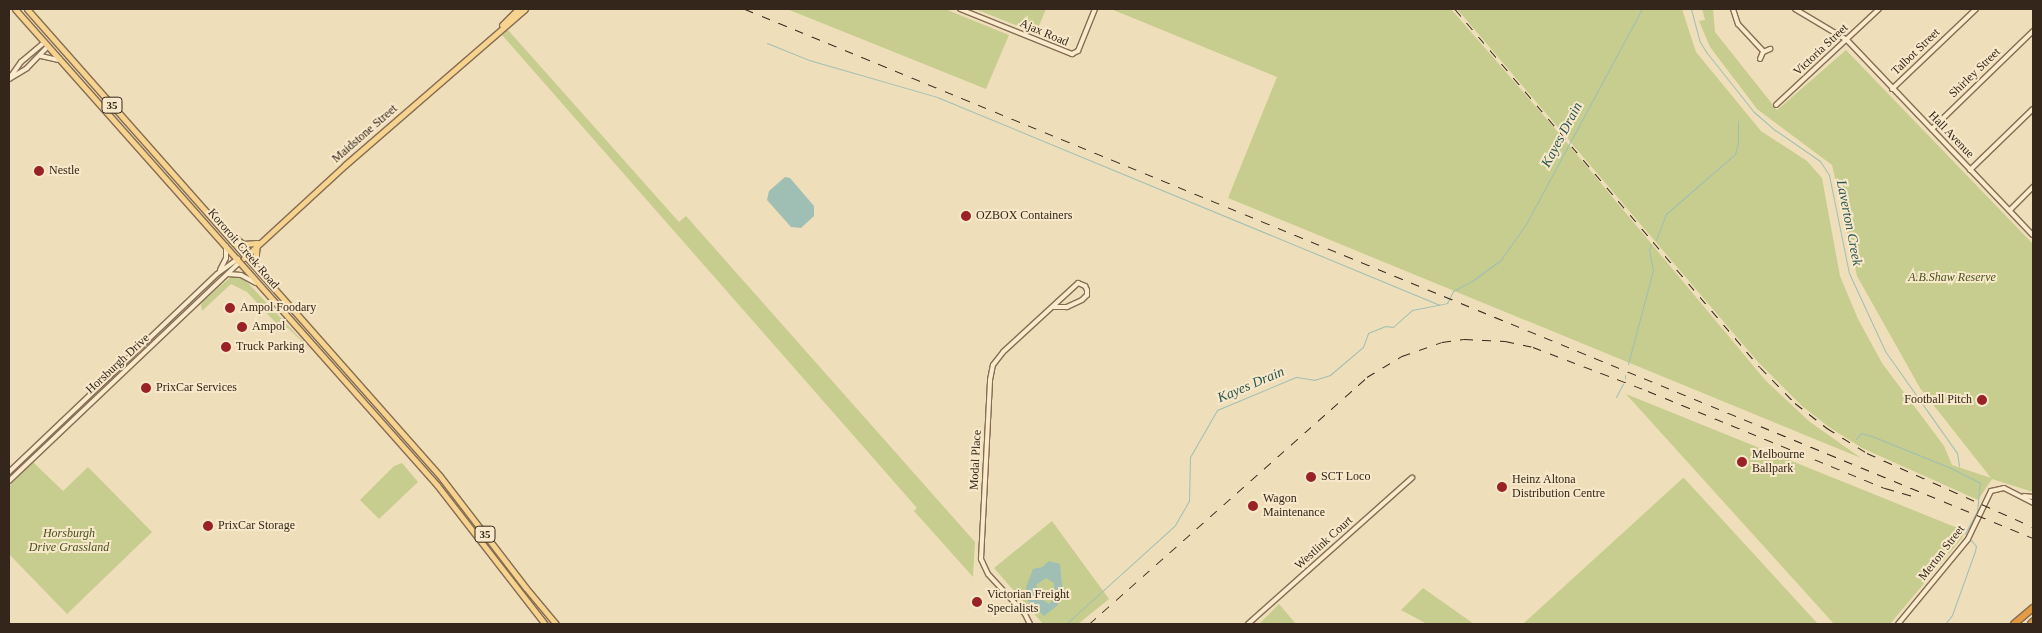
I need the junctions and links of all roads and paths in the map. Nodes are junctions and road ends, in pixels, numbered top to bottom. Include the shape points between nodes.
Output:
1 (15, 9) edge
2 (27, 9) edge
3 (518, 9) edge
4 (524, 9) edge
5 (960, 9) edge
6 (1095, 9) edge
7 (1733, 9) edge
8 (1795, 9) edge
9 (1879, 9) edge
10 (1976, 9) edge
11 (498, 30) junction
12 (2033, 31) edge
13 (53, 38) junction
14 (1846, 41) junction
15 (46, 44) junction
16 (1770, 49) dead end
17 (1764, 52) junction
18 (39, 57) junction
19 (1760, 59) dead end
20 (62, 62) junction
21 (9, 79) edge
22 (1892, 89) junction
23 (1776, 105) dead end
24 (2033, 109) edge
25 (1932, 130) junction
26 (1970, 170) junction
27 (2033, 188) edge
28 (2010, 210) junction
29 (219, 226) junction
30 (2033, 235) edge
31 (258, 243) junction
32 (226, 245) junction
33 (245, 255) junction
34 (239, 261) junction
35 (256, 266) junction
36 (217, 274) junction
37 (226, 276) junction
38 (1073, 278) dead end
39 (1078, 283) junction
40 (264, 289) junction
41 (187, 302) junction
42 (192, 307) junction
43 (1054, 307) junction
44 (136, 350) junction
45 (141, 356) junction
46 (343, 365) junction
47 (336, 370) junction
48 (56, 427) junction
49 (60, 432) junction
50 (413, 445) junction
51 (407, 451) junction
52 (9, 472) edge
53 (1412, 478) dead end
54 (9, 481) edge
55 (2022, 495) junction
56 (2033, 496) edge
57 (2033, 503) edge
58 (2033, 608) edge
59 (545, 624) edge
60 (556, 624) edge
61 (1030, 624) edge
62 (1248, 624) edge
63 (1898, 624) edge
64 (2014, 624) edge

1 - 15 main road, Kororoit Creek Road / 35
2 - 13 main road, Kororoit Creek Road / 35
3 - 11 main road, Maidstone Street
4 - 11 main road, Maidstone Street
5 - 6 street, Ajax Road via 1072,54 1078,50
7 - 17 street via 1738,24
8 - 14 street
9 - 14 street, Victoria Street
10 - 22 street, Talbot Street
11 - 31 main road, Maidstone Street
12 - 25 street, Shirley Street
13 - 15 main road
13 - 29 main road, Kororoit Creek Road / 35
14 - 22 street, Hall Avenue
14 - 23 street, Victoria Street
15 - 18 street
15 - 20 main road, Kororoit Creek Road / 35
15 - 21 street via 21,62
16 - 17 street
17 - 19 street
18 - 20 street via 48,56
18 - 21 street via 23,72
20 - 32 main road, Kororoit Creek Road / 35
22 - 25 street, Hall Avenue
24 - 26 street
25 - 26 street, Hall Avenue
26 - 28 street, Hall Avenue
27 - 28 street
28 - 30 street, Hall Avenue
29 - 31 main road via 240,243
29 - 33 main road, Kororoit Creek Road / 35
31 - 33 main road, Maidstone Street
31 - 35 main road
32 - 34 main road, Kororoit Creek Road / 35
32 - 36 street via 226,258
33 - 34 main road, Maidstone Street
33 - 35 main road, Kororoit Creek Road / 35
34 - 36 street, Horsburgh Drive
34 - 37 street, Horsburgh Drive
34 - 40 main road, Kororoit Creek Road / 35
35 - 46 main road, Kororoit Creek Road / 35
36 - 41 street, Horsburgh Drive
37 - 40 street via 241,274
37 - 42 street, Horsburgh Drive
38 - 39 street
39 - 43 street, Modal Place
39 - 43 street via 1085,286 1087,295 1068,307
40 - 47 main road, Kororoit Creek Road / 35
41 - 42 street
41 - 44 street, Horsburgh Drive
42 - 45 street, Horsburgh Drive
43 - 61 street, Modal Place via 997,358 990,380 981,559 988,574 1025,614
44 - 45 street
44 - 48 street, Horsburgh Drive
45 - 49 street, Horsburgh Drive
46 - 47 main road
46 - 50 main road, Kororoit Creek Road / 35
47 - 51 main road, Kororoit Creek Road / 35
48 - 49 street
48 - 52 street, Horsburgh Drive
49 - 54 street, Horsburgh Drive
50 - 51 main road
50 - 60 main road, Kororoit Creek Road / 35
51 - 59 main road, Kororoit Creek Road / 35
53 - 62 street, Westlink Court
55 - 56 street, Merton Street
55 - 57 street, Merton Street
55 - 63 street, Merton Street via 2004,488 1991,491 1968,539
58 - 64 highway

